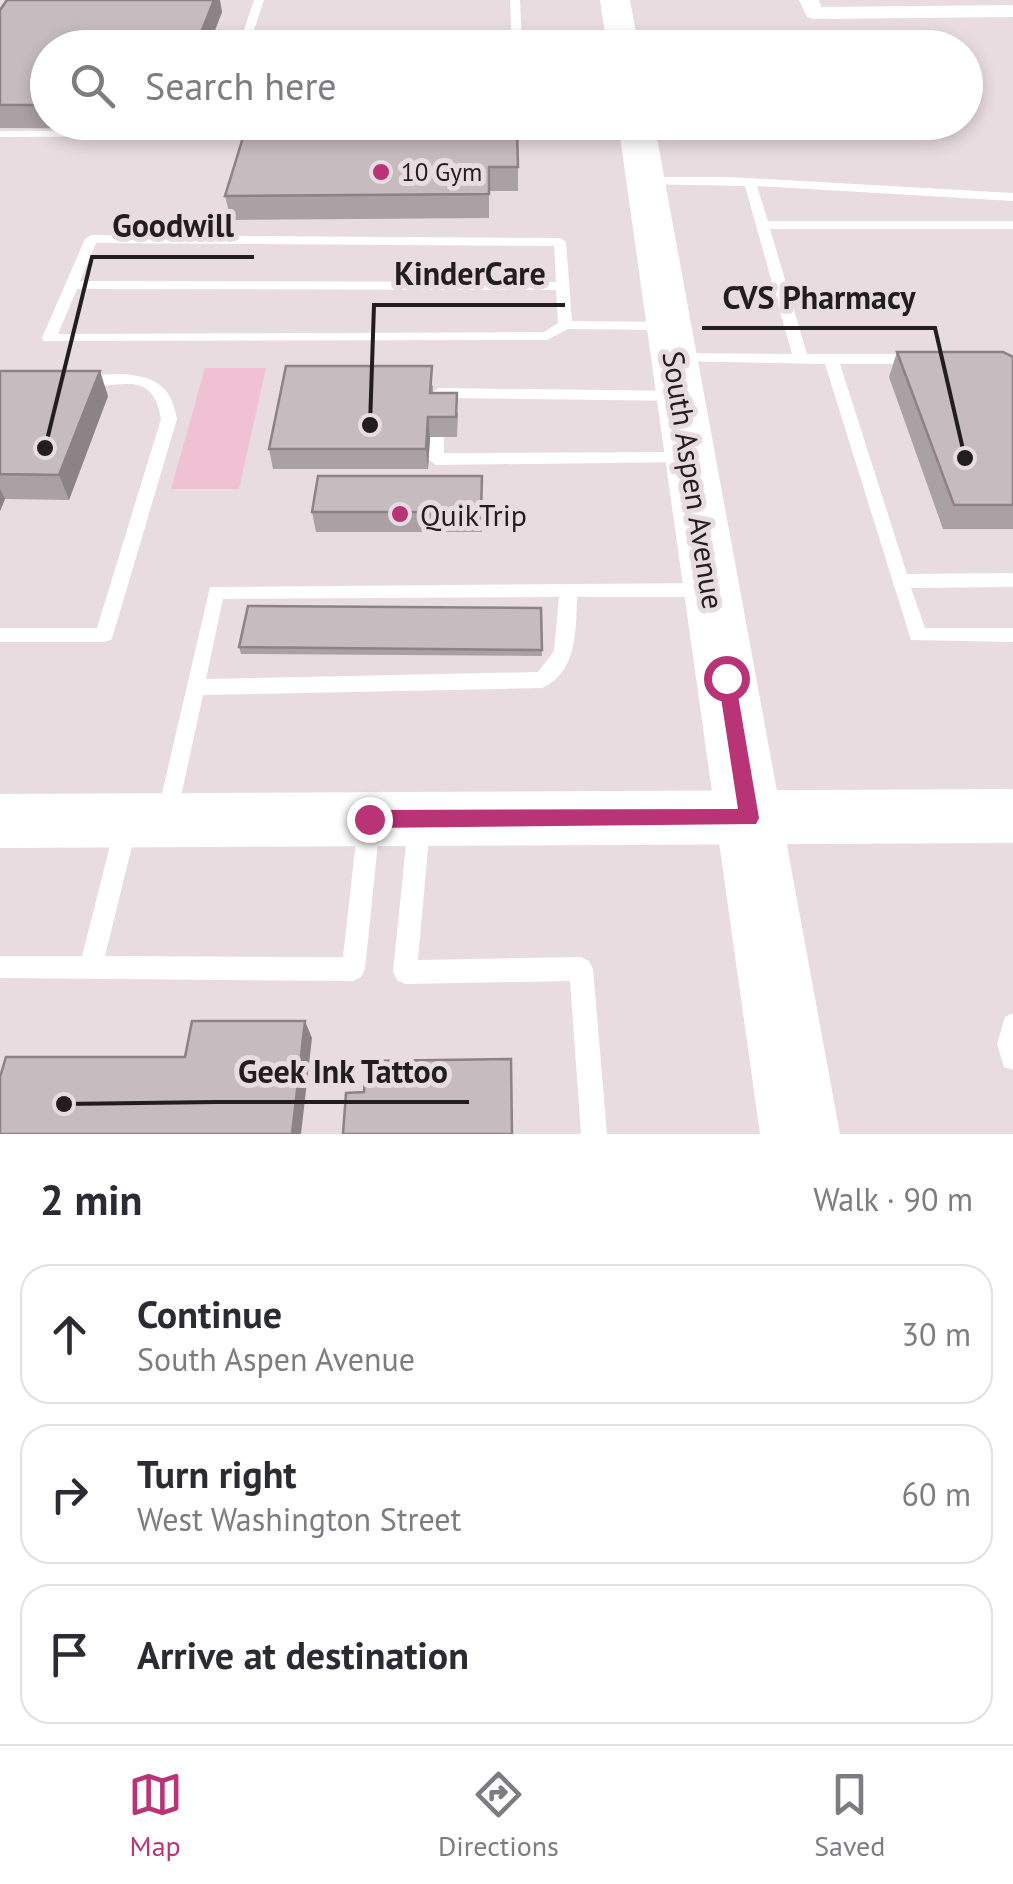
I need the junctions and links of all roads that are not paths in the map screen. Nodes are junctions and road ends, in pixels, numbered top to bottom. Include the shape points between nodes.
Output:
1 (259, 0) edge
2 (515, 0) edge
3 (615, 0) edge
4 (811, 6) edge
5 (1013, 12) edge
6 (249, 30) edge
7 (516, 30) edge
8 (620, 30) edge
9 (30, 133) edge
10 (0, 134) edge
11 (639, 140) edge
12 (645, 181) junction
13 (750, 182) junction
14 (1013, 197) edge
15 (763, 225) junction
16 (1013, 225) edge
17 (71, 285) junction
18 (563, 286) junction
19 (565, 324) junction
20 (940, 358) edge
21 (801, 359) junction
22 (830, 359) junction
23 (675, 360) junction
24 (69, 380) edge
25 (438, 413) edge
26 (436, 437) edge
27 (690, 458) junction
28 (1013, 580) edge
29 (900, 581) junction
30 (568, 590) junction
31 (712, 590) junction
32 (0, 635) edge
33 (1013, 636) edge
34 (195, 686) junction
35 (1013, 816) edge
36 (750, 818) junction
37 (394, 819) junction
38 (147, 820) junction
39 (0, 822) edge
40 (0, 967) edge
41 (90, 967) junction
42 (1013, 1025) edge
43 (1013, 1058) edge
44 (594, 1134) edge
45 (800, 1134) edge

1 - 6 lane
2 - 7 lane
3 - 8 main road
4 - 5 street
9 - 10 lane
11 - 12 main road, South Aspen Avenue
12 - 13 lane
12 - 23 main road, South Aspen Avenue
13 - 14 lane
13 - 15 lane
15 - 16 lane
15 - 21 lane
17 - 18 lane
17 - 18 lane via 91,240 110,240 560,242
17 - 19 lane via 49,338 546,336
18 - 19 lane
19 - 23 lane
20 - 22 lane
21 - 22 lane
21 - 23 lane
22 - 29 lane
23 - 25 lane via 439,393
23 - 27 main road, South Aspen Avenue
24 - 32 lane via 141,382 160,389 169,419 104,635
26 - 27 lane via 436,459
27 - 31 main road, South Aspen Avenue
28 - 29 lane
29 - 33 lane via 918,635
30 - 31 lane
30 - 34 lane via 564,657 542,680
30 - 34 lane via 216,592
31 - 36 main road, South Aspen Avenue
34 - 38 lane
35 - 36 main road
36 - 37 main road
36 - 45 main road, South Aspen Avenue
37 - 38 main road
37 - 41 lane via 353,969
37 - 44 lane via 404,972 581,969
38 - 39 main road
38 - 41 lane
40 - 41 lane
42 - 43 lane

